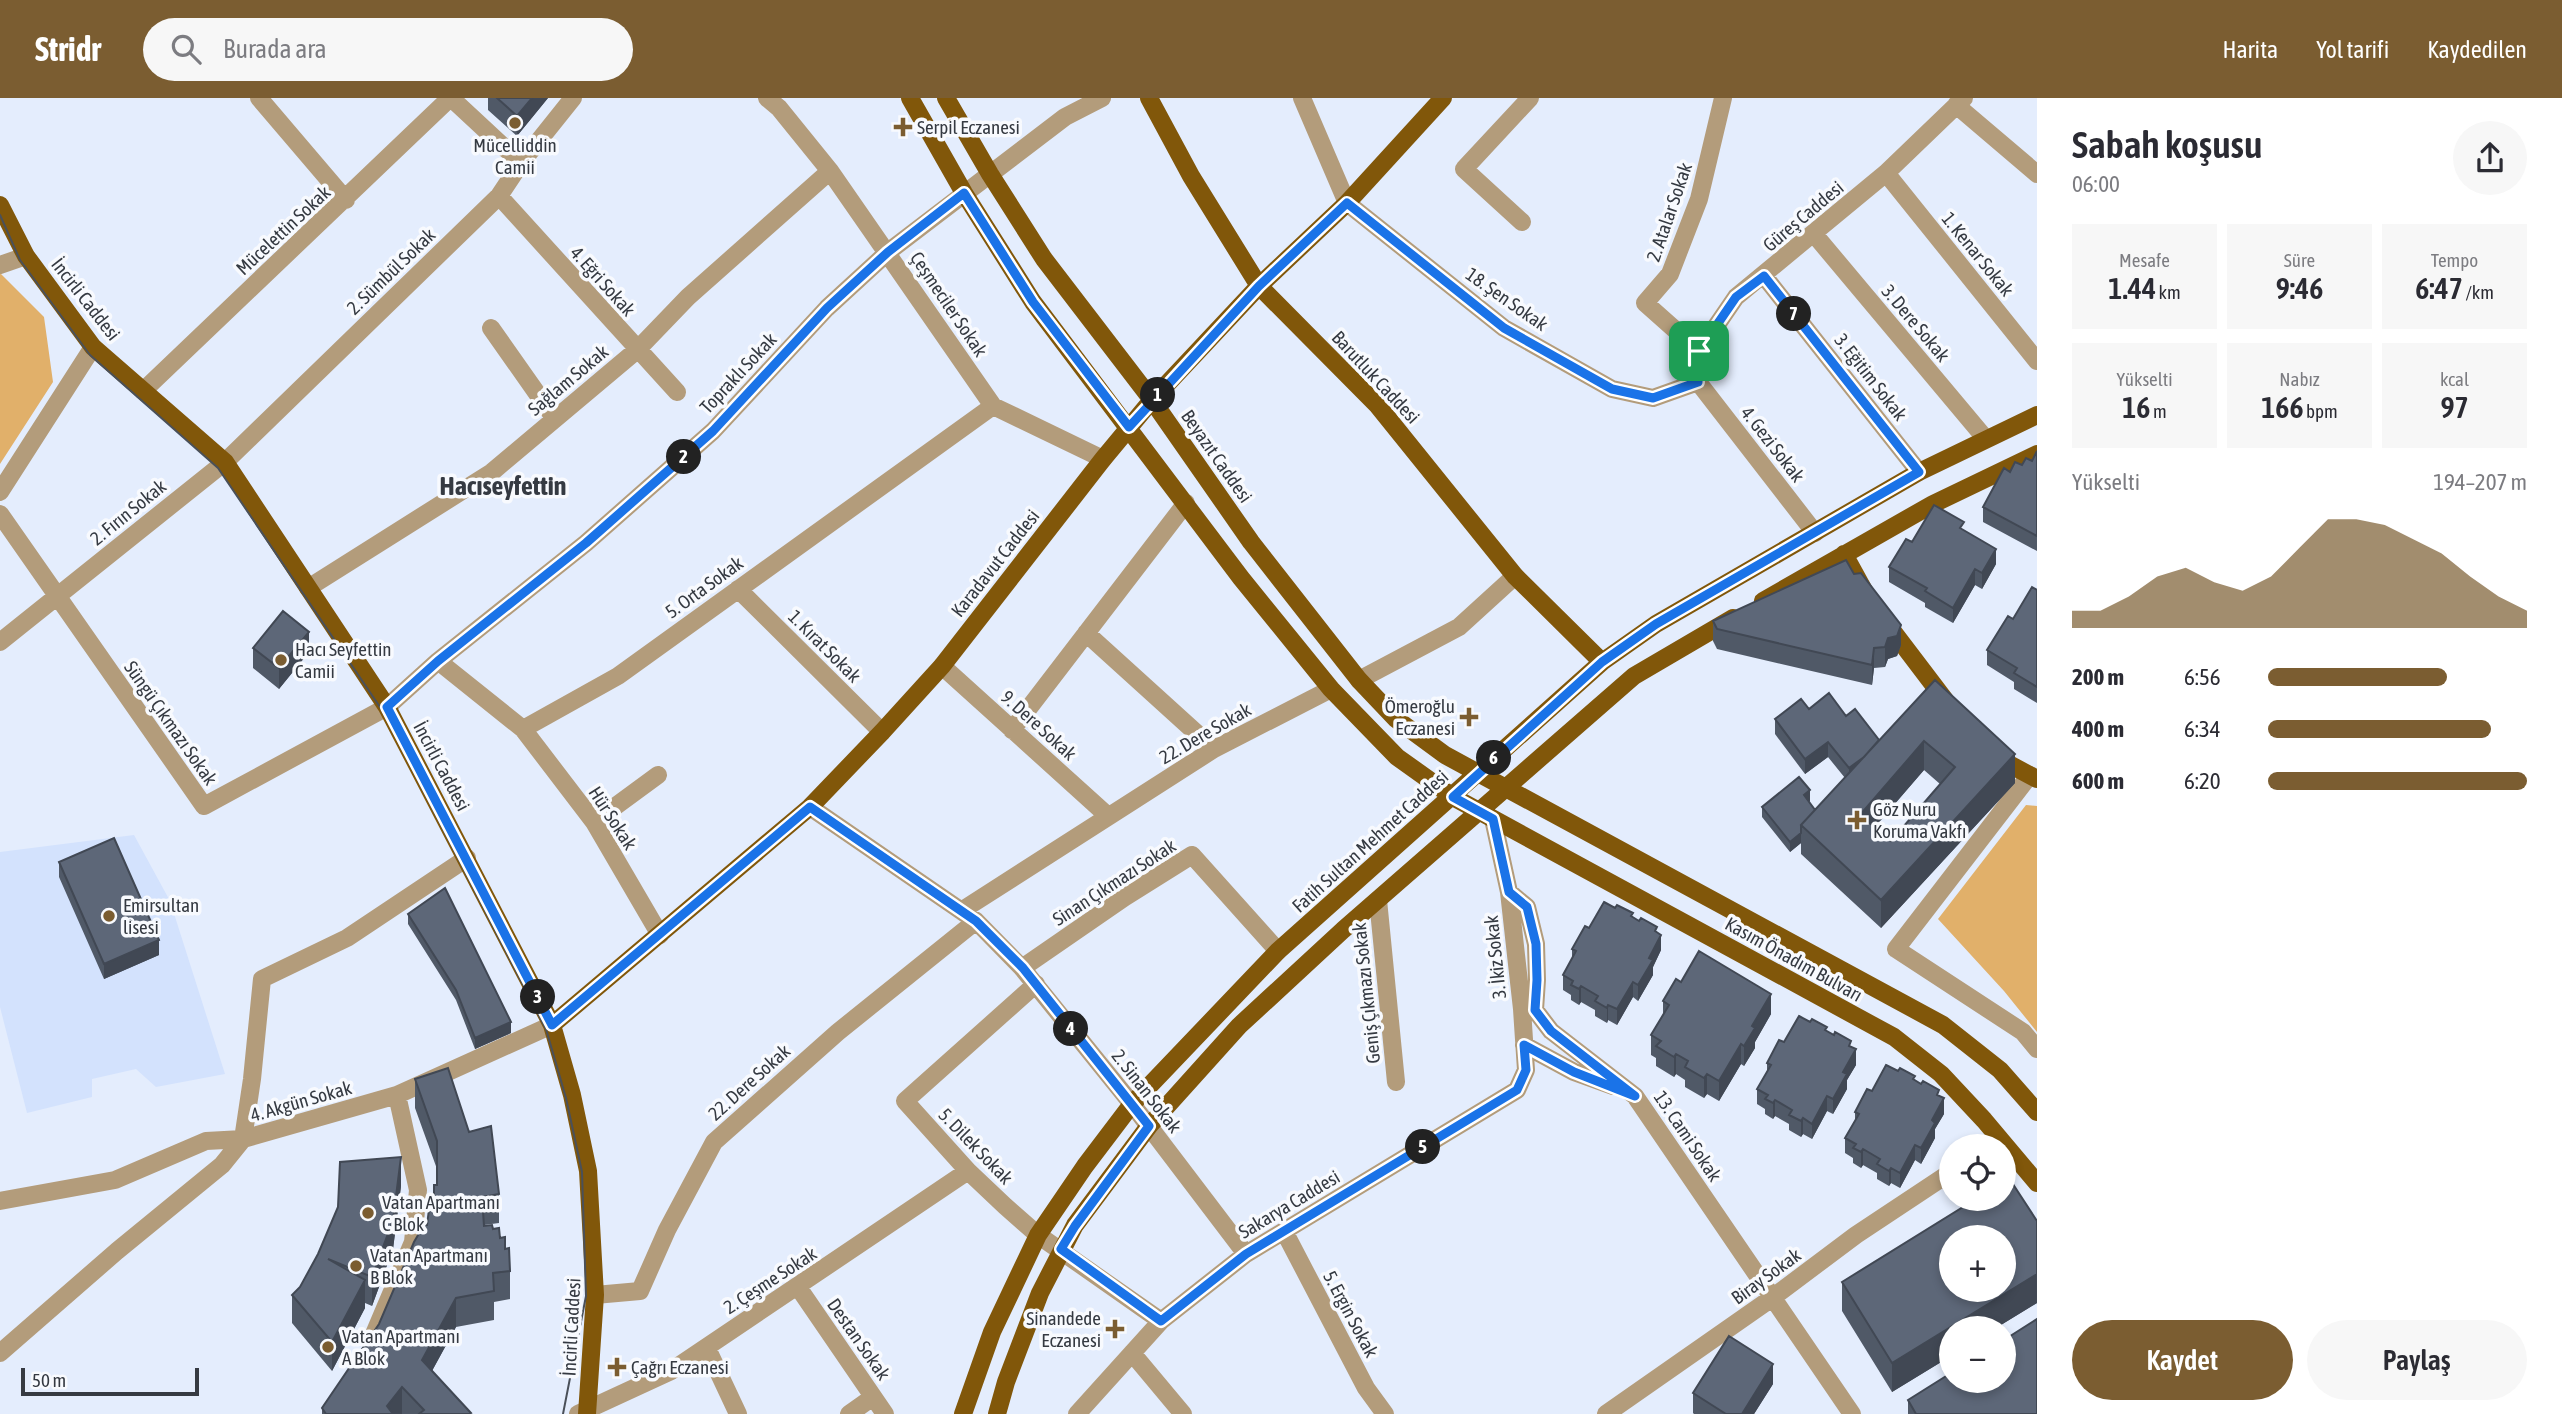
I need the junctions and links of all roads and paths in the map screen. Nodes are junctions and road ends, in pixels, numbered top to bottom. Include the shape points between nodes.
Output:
1 (259, 98) edge
2 (451, 98) edge
3 (573, 98) edge
4 (767, 98) edge
5 (910, 98) edge
6 (946, 98) edge
7 (1102, 98) edge
8 (1149, 98) edge
9 (1302, 98) edge
10 (1443, 98) edge
11 (1531, 98) edge
12 (1723, 98) edge
13 (1960, 102) edge
14 (521, 163) junction
15 (830, 171) junction
16 (1886, 173) junction
17 (990, 174) junction
18 (2037, 174) edge
19 (964, 193) junction
20 (499, 197) junction
21 (346, 200) junction
22 (1347, 203) junction
23 (0, 205) edge
24 (1522, 222) dead end
25 (1814, 234) junction
26 (888, 252) junction
27 (26, 256) junction
28 (0, 265) edge
29 (1764, 276) junction
30 (1259, 286) junction
31 (491, 328) dead end
32 (93, 347) junction
33 (636, 350) junction
34 (1699, 351) junction
35 (2037, 361) edge
36 (1698, 382) junction
37 (143, 391) junction
38 (677, 393) dead end
39 (1152, 400) junction
40 (993, 405) junction
41 (2037, 415) edge
42 (555, 419) junction
43 (1129, 427) junction
44 (1985, 438) junction
45 (2037, 454) edge
46 (1103, 459) junction
47 (225, 462) junction
48 (1919, 472) junction
49 (0, 492) edge
50 (1186, 503) junction
51 (0, 514) edge
52 (1815, 533) junction
53 (1844, 554) junction
54 (1515, 576) junction
55 (308, 588) junction
56 (738, 589) junction
57 (58, 595) junction
58 (1086, 633) junction
59 (0, 642) edge
60 (438, 661) junction
61 (1602, 662) junction
62 (942, 666) junction
63 (1359, 680) junction
64 (1331, 689) junction
65 (387, 707) junction
66 (1955, 711) edge
67 (523, 729) junction
68 (1012, 730) junction
69 (882, 732) junction
70 (1981, 737) edge
71 (1214, 749) junction
72 (1479, 771) junction
73 (658, 775) dead end
74 (2033, 777) edge
75 (1506, 787) junction
76 (1453, 797) junction
77 (810, 807) junction
78 (1486, 815) junction
79 (1108, 816) junction
80 (594, 822) junction
81 (467, 858) junction
82 (1509, 892) junction
83 (1378, 900) junction
84 (969, 916) junction
85 (660, 935) junction
86 (1278, 951) junction
87 (1023, 968) junction
88 (1036, 984) junction
89 (552, 1025) junction
90 (1524, 1045) junction
91 (2037, 1049) edge
92 (1396, 1082) dead end
93 (1517, 1090) joint
94 (397, 1096) junction
95 (1635, 1096) junction
96 (1132, 1104) junction
97 (2037, 1112) edge
98 (1149, 1126) junction
99 (1988, 1134) edge
100 (243, 1139) junction
101 (2016, 1163) edge
102 (968, 1171) junction
103 (1939, 1180) edge
104 (2037, 1183) edge
105 (0, 1201) edge
106 (1284, 1231) junction
107 (1038, 1235) junction
108 (1061, 1249) junction
109 (1246, 1254) junction
110 (798, 1287) junction
111 (595, 1295) junction
112 (1772, 1298) junction
113 (1161, 1321) junction
114 (365, 1348) edge
115 (706, 1348) junction
116 (1, 1350) edge
117 (1132, 1353) junction
118 (873, 1397) junction
119 (1617, 1411) edge
120 (584, 1413) edge
121 (738, 1414) edge
122 (849, 1414) edge
123 (885, 1414) edge
124 (963, 1414) edge
125 (996, 1414) edge
126 (1077, 1414) edge
127 (1183, 1414) edge
128 (1385, 1414) edge
129 (1852, 1414) edge

1 - 21 street
2 - 14 street
2 - 21 street, Mücelettin Sokak
3 - 14 street, 2. Sümbül Sokak
4 - 15 street, Çeşmeciler Sokak
5 - 19 main road
6 - 17 main road, Beyazıt Caddesi
7 - 17 street, Topraklı Sokak via 1065,117
8 - 30 main road, Barutluk Caddesi
9 - 22 street
10 - 22 main road, Karadavut Caddesi
11 - 24 street via 1464,169
12 - 34 street, 2. Atalar Sokak via 1694,212 1670,274 1645,303
13 - 16 street, Güreş Caddesi
13 - 18 street
14 - 20 street, 2. Sümbül Sokak
15 - 26 street, Çeşmeciler Sokak
15 - 33 street, Sağlam Sokak via 688,297
16 - 25 street, Güreş Caddesi
16 - 35 street, 1. Kenar Sokak
17 - 19 street, Topraklı Sokak
17 - 39 main road, Beyazıt Caddesi via 1044,259
19 - 26 street, Topraklı Sokak
19 - 43 main road via 1033,302
20 - 33 street, 4. Eğri Sokak
20 - 47 street, 2. Sümbül Sokak
21 - 37 street, Mücelettin Sokak
22 - 30 main road, Karadavut Caddesi
22 - 36 street, 18. Şen Sokak via 1504,328 1612,389 1653,398
23 - 27 main road, İncirli Caddesi
25 - 29 street, Güreş Caddesi
25 - 44 street, 3. Dere Sokak
26 - 40 street, Çeşmeciler Sokak
26 - 60 street, Topraklı Sokak via 827,308 713,431 586,543
27 - 28 street
27 - 32 main road, İncirli Caddesi
29 - 34 street, Güreş Caddesi via 1736,297
29 - 48 street, 3. Eğitim Sokak
30 - 39 main road, Karadavut Caddesi
30 - 54 main road, Barutluk Caddesi via 1378,406
31 - 42 street
32 - 37 main road, İncirli Caddesi
32 - 49 street
33 - 38 street, 4. Eğri Sokak
33 - 42 street, Sağlam Sokak
34 - 36 street
36 - 52 street, 4. Gezi Sokak
37 - 47 main road, İncirli Caddesi
39 - 43 main road, Karadavut Caddesi
39 - 63 main road, Beyazıt Caddesi via 1251,542
40 - 46 street, Çeşmeciler Sokak
40 - 56 street, 5. Orta Sokak
41 - 44 main road, Fatih Sultan Mehmet Caddesi
42 - 55 street, Sağlam Sokak via 492,472
43 - 46 main road, Karadavut Caddesi
43 - 50 main road
44 - 48 main road, Fatih Sultan Mehmet Caddesi
45 - 53 main road
46 - 62 main road, Karadavut Caddesi
47 - 55 main road, İncirli Caddesi
47 - 57 street, 2. Fırın Sokak
48 - 52 main road, Fatih Sultan Mehmet Caddesi
50 - 58 street
50 - 64 main road
51 - 57 street
52 - 61 main road, Fatih Sultan Mehmet Caddesi via 1656,624
53 - 66 main road via 1876,610
53 - 75 main road via 1634,676
54 - 61 main road, Barutluk Caddesi
54 - 63 street via 1459,627
55 - 65 main road, İncirli Caddesi
56 - 67 street, 5. Orta Sokak via 618,676
56 - 69 street, 1. Kırat Sokak
57 - 59 street, 2. Fırın Sokak
57 - 65 street, Süngü Çıkmazı Sokak via 204,806
58 - 68 street
58 - 71 street
60 - 65 street, Topraklı Sokak
60 - 67 street
61 - 72 main road, Fatih Sultan Mehmet Caddesi
62 - 68 street, 9. Dere Sokak
62 - 69 main road, Karadavut Caddesi
63 - 72 main road, Beyazıt Caddesi via 1396,719 1444,755
64 - 71 street, 22. Dere Sokak
64 - 76 main road via 1397,758
65 - 81 main road, İncirli Caddesi
67 - 80 street, Hür Sokak
68 - 79 street, 9. Dere Sokak
69 - 77 main road, Karadavut Caddesi
70 - 74 main road via 2007,763
71 - 79 street, 22. Dere Sokak
72 - 75 main road, Beyazıt Caddesi
72 - 76 main road, Fatih Sultan Mehmet Caddesi
73 - 80 street
74 - 91 street via 1896,949 2023,1032
75 - 78 main road
75 - 97 main road, Kasım Önadım Bulvarı via 1943,1025 2000,1070
76 - 78 main road, Kasım Önadım Bulvarı
76 - 86 main road, Fatih Sultan Mehmet Caddesi
77 - 84 street, 2. Sinan Sokak
77 - 85 main road, Karadavut Caddesi
78 - 82 street, 3. İkiz Sokak
78 - 83 main road
78 - 99 main road, Kasım Önadım Bulvarı via 1894,1037 1941,1074
79 - 84 street, 22. Dere Sokak
80 - 85 street, Hür Sokak
81 - 89 main road, İncirli Caddesi
81 - 100 street via 348,938 262,979
82 - 90 street, 3. İkiz Sokak
82 - 95 street, 13. Cami Sokak via 1527,907 1536,944 1535,1010 1551,1031
83 - 92 street, Geniş Çıkmazı Sokak
83 - 98 main road via 1239,1027
84 - 87 street, 2. Sinan Sokak
84 - 111 street, 22. Dere Sokak via 714,1142 640,1291
85 - 89 main road, Karadavut Caddesi
86 - 87 street, Sinan Çıkmazı Sokak via 1192,855
86 - 96 main road, Fatih Sultan Mehmet Caddesi
87 - 88 street, 2. Sinan Sokak
88 - 96 street, 2. Sinan Sokak
88 - 102 street, 5. Dilek Sokak via 905,1101
89 - 94 street, 4. Akgün Sokak
89 - 111 main road, İncirli Caddesi via 588,1171
90 - 93 street, 3. İkiz Sokak via 1526,1070
90 - 95 street via 1574,1072
93 - 106 street, Sakarya Caddesi
94 - 100 street, 4. Akgün Sokak
94 - 114 street via 418,1190 413,1242 379,1327
95 - 112 street, 13. Cami Sokak
96 - 98 street, 2. Sinan Sokak
96 - 107 main road, Fatih Sultan Mehmet Caddesi
98 - 108 main road
98 - 109 street, 2. Sinan Sokak
100 - 105 street via 206,1141 115,1180
100 - 116 street, 4. Akgün Sokak via 222,1165
101 - 104 main road, Kasım Önadım Bulvarı
102 - 107 street, 5. Dilek Sokak
102 - 110 street, 2. Çeşme Sokak
103 - 112 street, Biray Sokak
106 - 109 street, Sakarya Caddesi
106 - 128 street, 5. Ergin Sokak via 1366,1388
107 - 108 street, 5. Dilek Sokak
107 - 124 main road, Fatih Sultan Mehmet Caddesi via 992,1332
108 - 113 street, 5. Dilek Sokak
108 - 125 main road
109 - 113 street, Sakarya Caddesi
110 - 115 street, 2. Çeşme Sokak
110 - 118 street, Destan Sokak
111 - 120 main road, İncirli Caddesi
112 - 119 street, Biray Sokak
112 - 129 street, 13. Cami Sokak
113 - 117 street, Sakarya Caddesi
115 - 120 street, 2. Çeşme Sokak via 671,1371
115 - 121 street
117 - 126 street, Sakarya Caddesi
117 - 127 street
118 - 122 street
118 - 123 street, Destan Sokak

